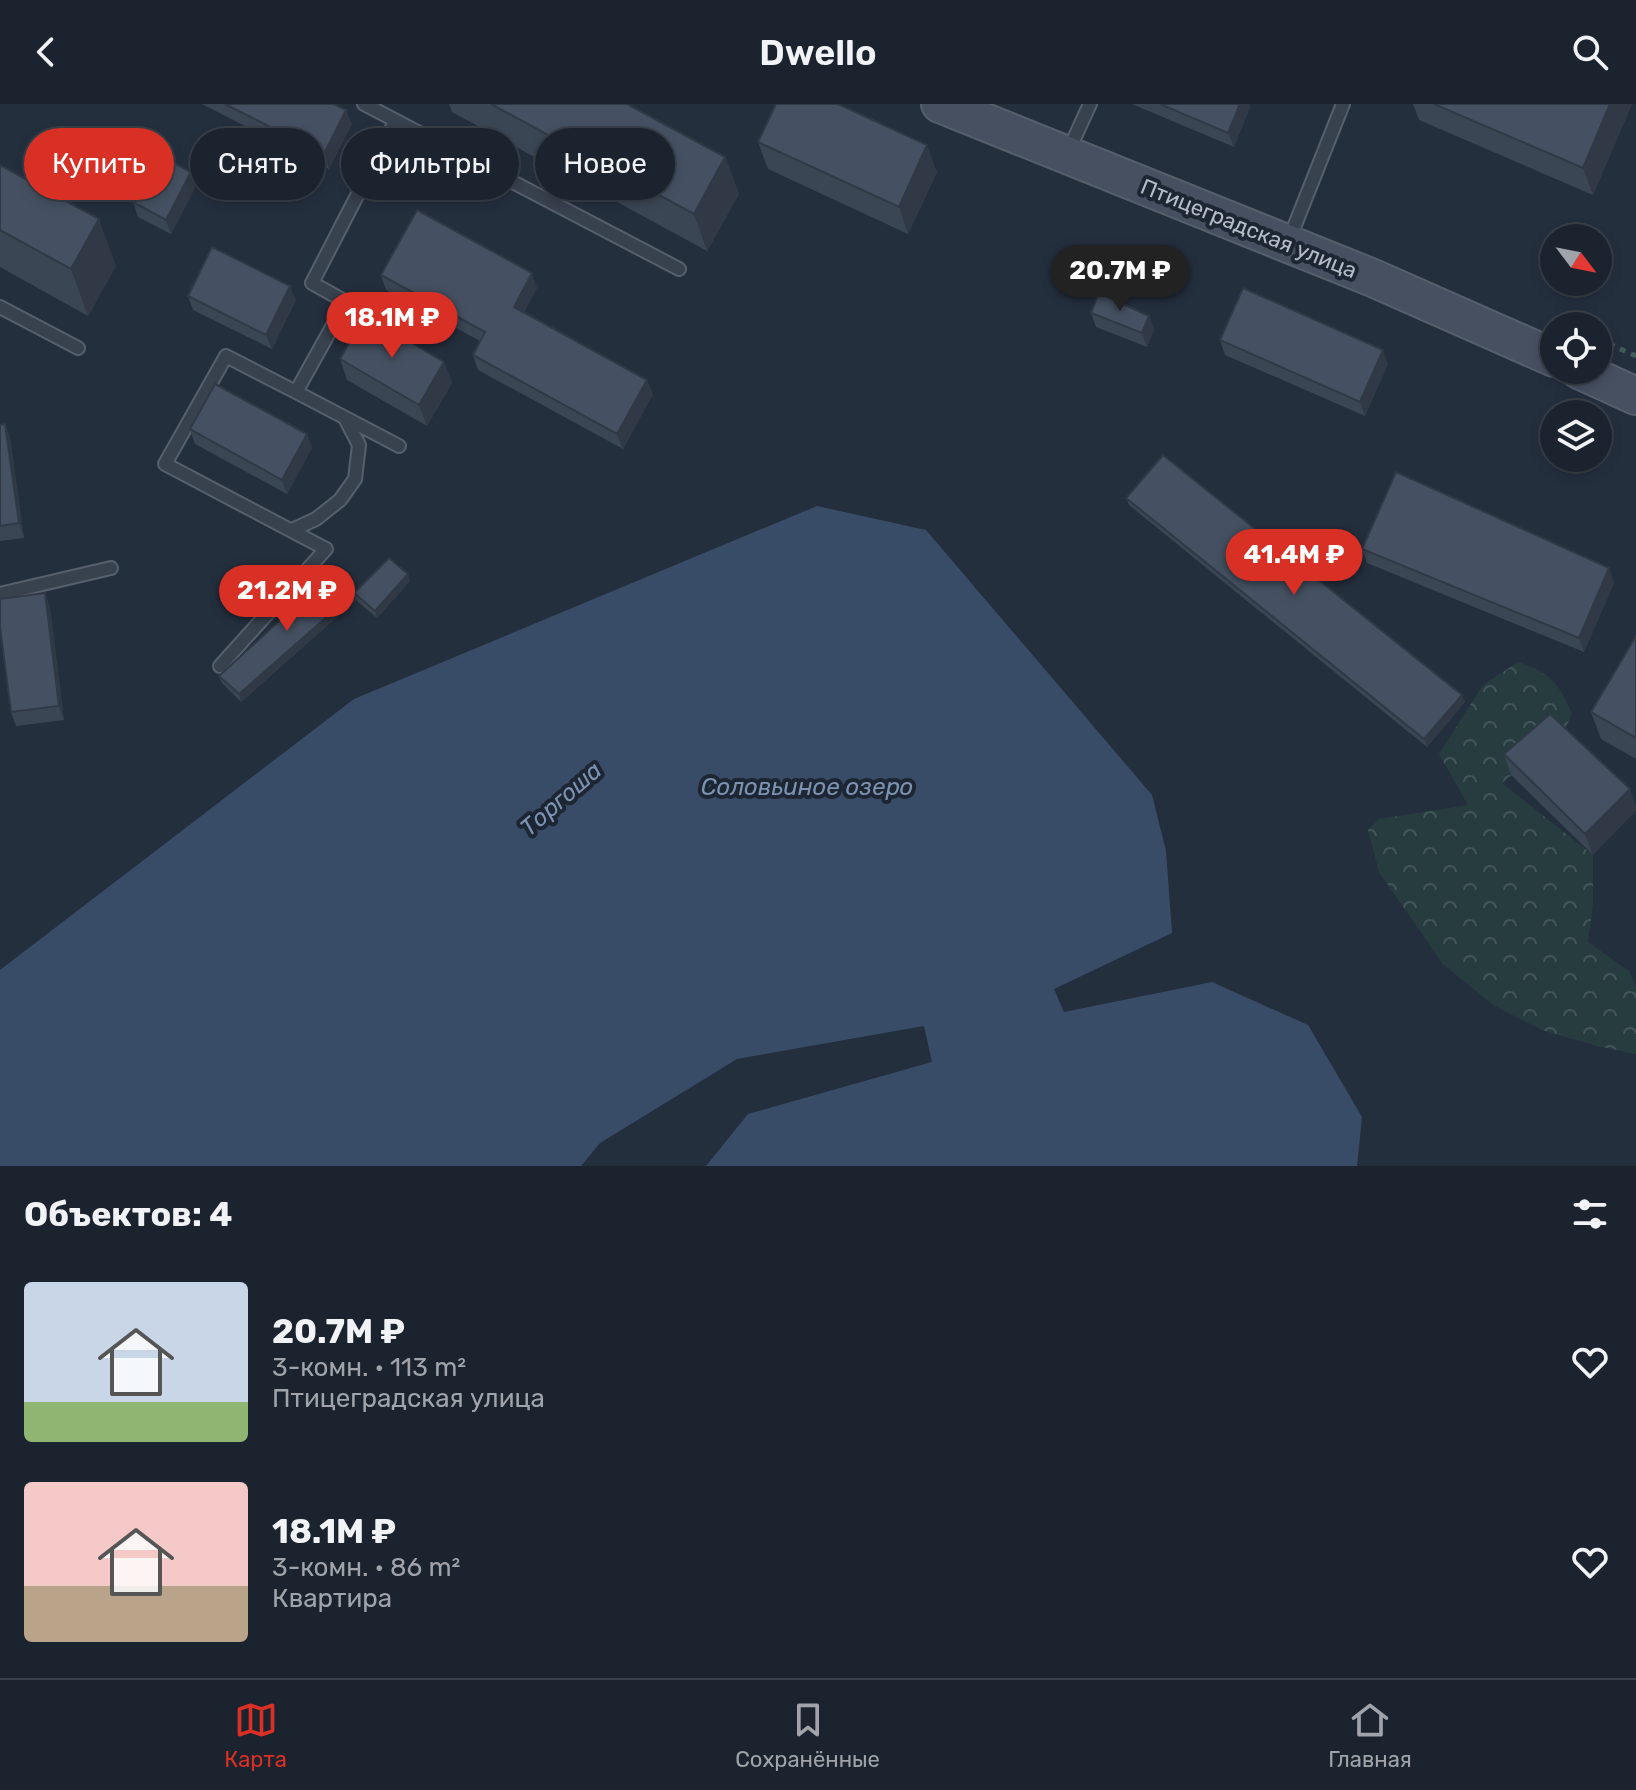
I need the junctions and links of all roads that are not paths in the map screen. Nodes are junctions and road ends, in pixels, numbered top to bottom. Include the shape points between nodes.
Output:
1 (364, 104) edge
2 (940, 104) edge
3 (1090, 104) edge
4 (1343, 104) edge
5 (395, 122) junction
6 (1067, 155) junction
7 (1288, 243) junction
8 (679, 269) dead end
9 (0, 307) edge
10 (78, 348) dead end
11 (1540, 352) edge
12 (1610, 384) edge
13 (296, 392) junction
14 (1636, 396) edge
15 (345, 418) junction
16 (399, 446) dead end
17 (292, 530) junction
18 (111, 568) dead end
19 (0, 594) edge
20 (220, 666) dead end

1 - 5 lane
2 - 6 street, Птицеградская улица
3 - 6 lane
4 - 7 lane
5 - 8 lane
5 - 13 lane via 312,283 346,302
6 - 7 street, Птицеградская улица
7 - 11 street, Птицеградская улица
9 - 10 lane
12 - 14 street
13 - 15 lane
13 - 17 lane via 226,356 165,464
15 - 16 lane
15 - 17 lane via 359,445 355,479 340,500
17 - 20 lane via 326,549
18 - 19 lane

